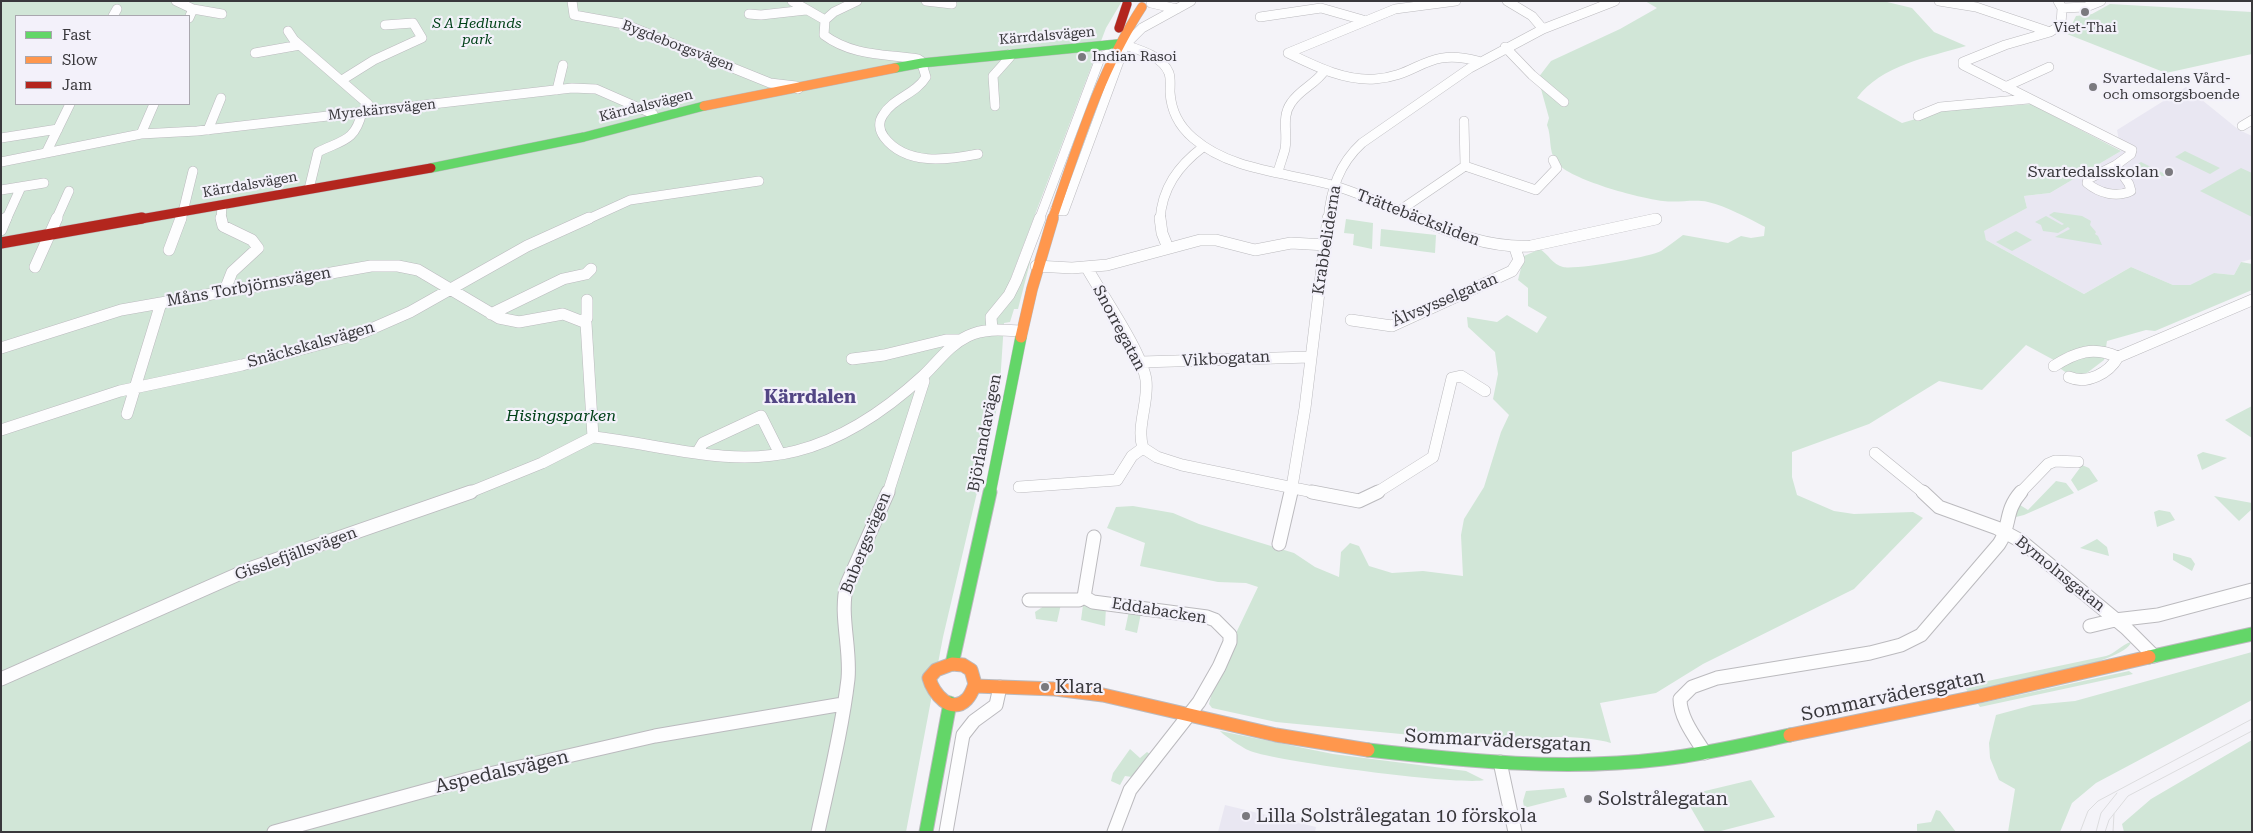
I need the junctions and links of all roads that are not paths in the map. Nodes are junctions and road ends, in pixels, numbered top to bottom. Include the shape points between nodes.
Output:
1 (176, 1) edge
2 (572, 1) edge
3 (792, 1) edge
4 (857, 1) edge
5 (926, 1) edge
6 (1191, 1) edge
7 (1456, 1) edge
8 (1507, 1) edge
9 (1615, 1) edge
10 (1939, 1) edge
11 (2100, 1) edge
12 (1126, 3) edge
13 (952, 4) dead end
14 (1148, 4) edge
15 (2060, 4) edge
16 (193, 9) junction
17 (1177, 9) junction
18 (806, 10) junction
19 (222, 14) dead end
20 (749, 14) dead end
21 (190, 16) edge
22 (1260, 17) dead end
23 (825, 20) junction
24 (1364, 20) junction
25 (385, 25) dead end
26 (1543, 29) junction
27 (288, 31) dead end
28 (2050, 32) junction
29 (300, 45) junction
30 (1116, 47) junction
31 (1505, 48) junction
32 (255, 54) dead end
33 (1010, 54) junction
34 (1478, 61) junction
35 (922, 63) junction
36 (563, 65) dead end
37 (2048, 67) dead end
38 (1325, 70) junction
39 (342, 80) junction
40 (764, 81) junction
41 (2005, 87) junction
42 (798, 89) junction
43 (557, 90) junction
44 (221, 98) dead end
45 (746, 98) junction
46 (2030, 99) junction
47 (1564, 102) dead end
48 (70, 105) edge
49 (154, 105) edge
50 (995, 106) dead end
51 (365, 111) junction
52 (1918, 116) dead end
53 (655, 118) junction
54 (2252, 120) edge
55 (1464, 121) dead end
56 (2242, 126) dead end
57 (58, 129) junction
58 (208, 130) junction
59 (141, 134) junction
60 (1, 138) edge
61 (1202, 147) junction
62 (46, 153) junction
63 (978, 154) dead end
64 (1553, 160) dead end
65 (1, 162) edge
66 (2116, 165) junction
67 (1465, 166) junction
68 (193, 171) dead end
69 (1278, 172) junction
70 (759, 181) dead end
71 (44, 183) dead end
72 (1334, 186) junction
73 (21, 187) junction
74 (1, 190) edge
75 (309, 190) junction
76 (69, 191) dead end
77 (13, 206) junction
78 (222, 206) junction
79 (1, 208) edge
80 (1055, 210) junction
81 (1399, 211) junction
82 (183, 212) junction
83 (1656, 219) dead end
84 (1, 230) edge
85 (49, 236) junction
86 (1, 243) edge
87 (1326, 245) junction
88 (1168, 248) junction
89 (1515, 248) junction
90 (169, 250) dead end
91 (1036, 266) junction
92 (35, 267) dead end
93 (591, 268) dead end
94 (1087, 268) junction
95 (449, 289) junction
96 (225, 290) junction
97 (586, 300) dead end
98 (2252, 300) edge
99 (161, 303) junction
100 (491, 314) junction
101 (583, 320) junction
102 (1351, 320) dead end
103 (992, 330) junction
104 (1020, 331) junction
105 (960, 340) junction
106 (1, 348) edge
107 (1310, 357) junction
108 (2118, 357) junction
109 (852, 359) dead end
110 (1141, 362) junction
111 (2054, 366) dead end
112 (922, 377) junction
113 (2068, 377) dead end
114 (135, 388) junction
115 (1485, 391) dead end
116 (127, 414) dead end
117 (1, 430) edge
118 (594, 437) junction
119 (1143, 448) junction
120 (697, 453) junction
121 (1875, 453) dead end
122 (780, 454) junction
123 (2078, 462) dead end
124 (1019, 486) dead end
125 (1294, 486) junction
126 (2006, 532) junction
127 (1094, 537) dead end
128 (1279, 544) dead end
129 (2252, 590) edge
130 (1084, 597) junction
131 (1029, 600) dead end
132 (2117, 620) junction
133 (2090, 626) dead end
134 (2252, 634) edge
135 (2154, 656) junction
136 (952, 664) junction
137 (1, 679) edge
138 (975, 686) junction
139 (1000, 687) junction
140 (950, 703) junction
141 (843, 704) junction
142 (1190, 714) junction
143 (1705, 753) junction
144 (1500, 762) junction
145 (274, 832) edge
146 (818, 832) edge
147 (926, 832) edge
148 (946, 832) edge
149 (1114, 832) edge
150 (1515, 832) edge

1 - 16 street
2 - 40 street, Bygdeborgsvägen via 574,15 624,24
3 - 18 street
4 - 23 street
5 - 13 street
6 - 17 street
7 - 24 street via 1395,9
8 - 26 street via 1532,14
9 - 26 street, Krabbeliderna
10 - 28 street via 1976,7
11 - 15 street via 2086,7
12 - 14 street, Björlandavägen
12 - 30 street, Björlandavägen
14 - 17 street
14 - 30 street, Björlandavägen via 1129,24
15 - 28 street via 2062,25
16 - 19 street
16 - 21 street
17 - 30 street
18 - 20 street
18 - 23 street
22 - 24 street via 1321,8
23 - 35 street via 824,35 835,43 874,56 906,57
24 - 38 street via 1288,52
25 - 39 street via 413,24 422,38 374,60
26 - 31 street, Krabbeliderna
27 - 29 street via 288,35
28 - 41 street via 1963,62 1966,68
29 - 32 street
29 - 39 street
30 - 33 street, Kärrdalsvägen
30 - 61 street, Trättebäcksliden via 1150,56 1164,66 1170,75 1173,112 1187,133
30 - 80 street, Björlandavägen
30 - 80 street, Björlandavägen via 1064,211
30 - 103 street, Björlandavägen via 1101,56 1016,282 991,317
31 - 34 street, Krabbeliderna
31 - 47 street
33 - 35 street, Kärrdalsvägen
33 - 50 street via 993,76
34 - 38 street via 1460,56 1437,56 1397,74 1376,79 1349,77
34 - 72 street, Krabbeliderna via 1363,141 1343,164
35 - 42 street, Kärrdalsvägen
35 - 63 street via 924,81 882,114 879,121 884,135 896,150 912,157 941,160
36 - 43 street
37 - 41 street
38 - 69 street via 1320,79 1294,98 1286,110 1285,148
39 - 51 street via 368,104
40 - 42 street, Bygdeborgsvägen
40 - 45 street via 758,92
41 - 46 street
42 - 45 street, Kärrdalsvägen
43 - 51 street, Myrekärrsvägen
43 - 53 street, Myrekärrsvägen via 596,89 653,114
44 - 58 street
45 - 53 street, Kärrdalsvägen
46 - 52 street via 1940,106
46 - 66 street via 2132,150
48 - 57 street
49 - 59 street
51 - 58 street, Myrekärrsvägen
51 - 75 street via 354,136 318,152
53 - 75 street, Kärrdalsvägen via 509,154
54 - 56 street
55 - 67 street
57 - 60 street
57 - 62 street
58 - 59 street, Myrekärrsvägen
59 - 62 street, Myrekärrsvägen
61 - 69 street, Trättebäcksliden via 1238,162
61 - 88 street via 1179,166 1168,184 1161,208 1160,231
62 - 65 street, Myrekärrsvägen
64 - 67 street via 1557,168 1536,190
66 - 66 street via 2088,179 2087,182 2098,190 2125,195 2130,191 2129,184
67 - 81 street
68 - 82 street, Kärrdalsvägen
69 - 72 street, Trättebäcksliden
70 - 95 street, Snäckskalsvägen via 630,200 527,246
71 - 73 street
72 - 81 street, Trättebäcksliden
72 - 87 street, Krabbeliderna
73 - 74 street
73 - 77 street
75 - 78 street, Kärrdalsvägen
76 - 85 street
77 - 79 street
77 - 84 street
78 - 82 street, Kärrdalsvägen
78 - 96 street via 223,226 252,240 258,248 232,272
80 - 91 street, Björlandavägen
81 - 89 street, Trättebäcksliden via 1484,243
82 - 85 street, Kärrdalsvägen
82 - 90 street, Kärrdalsvägen
83 - 89 street, Trättebäcksliden
85 - 86 street, Kärrdalsvägen
85 - 92 street
87 - 88 street via 1291,243 1255,250 1206,240
87 - 107 street, Krabbeliderna
88 - 94 street via 1122,262
89 - 102 street, Älvsysselgatan via 1520,256 1512,271 1392,326
91 - 94 street
91 - 104 street, Björlandavägen
93 - 100 street via 586,274 564,279
94 - 110 street, Snorregatan
95 - 96 street, Måns Torbjörnsvägen via 418,270 391,266 322,273
95 - 100 street, Måns Torbjörnsvägen
95 - 114 street, Snäckskalsvägen via 400,317 344,338
96 - 99 street, Måns Torbjörnsvägen
97 - 101 street via 587,318
98 - 108 street
99 - 106 street, Måns Torbjörnsvägen via 114,312
99 - 114 street
100 - 101 street, Måns Torbjörnsvägen via 519,322 563,314
101 - 118 street via 587,327
103 - 104 street
103 - 105 street
104 - 136 street, Björlandavägen via 998,456
105 - 109 street
105 - 112 street
107 - 110 street, Vikbogatan
107 - 125 street, Krabbeliderna
108 - 111 street via 2104,351 2085,349
108 - 113 street via 2095,378 2089,376 2076,380
110 - 119 street, Snorregatan via 1146,380 1146,406 1140,439
112 - 122 street via 887,406 857,425 814,444
112 - 141 street, Bubergsvägen via 924,381 888,493 846,584 843,600 849,656
114 - 116 street
114 - 117 street, Snäckskalsvägen
115 - 125 street via 1461,376 1452,378 1432,457 1376,493 1359,500
118 - 120 street
118 - 137 street, Gisslefjällsvägen via 470,492 252,568
119 - 124 street via 1132,456 1117,483
119 - 125 street via 1165,460
120 - 122 street via 729,458
120 - 122 street via 714,437 761,416
121 - 126 street, Bymolnsgatan via 1939,507
123 - 126 street via 2055,461 2048,464 2006,510
125 - 128 street, Krabbeliderna
126 - 132 street, Bymolnsgatan via 2021,540
126 - 143 street via 1926,628 1910,642 1775,667 1688,688 1680,698 1680,708
127 - 130 street
129 - 132 street via 2158,615
130 - 131 street, Eddabacken via 1079,600
130 - 142 street, Eddabacken via 1093,602 1208,617 1226,630 1230,642 1219,667
132 - 133 street via 2105,620
132 - 135 street, Bymolnsgatan
134 - 135 street, Sommarvädersgatan
135 - 143 street, Sommarvädersgatan
136 - 138 street via 963,665 970,670
136 - 140 street via 938,670 930,684 934,696
138 - 139 street, Sommarvädersgatan
138 - 140 street via 965,699
139 - 142 street, Sommarvädersgatan via 1045,687 1102,695
139 - 148 street via 996,706 974,721 963,735
140 - 147 street
141 - 145 street, Aspedalsvägen via 656,736 472,778
141 - 146 street, Bubergsvägen
142 - 144 street, Sommarvädersgatan via 1320,743
142 - 149 street, Eddabacken via 1130,790
143 - 144 street, Sommarvädersgatan via 1678,758 1580,764
144 - 150 street

